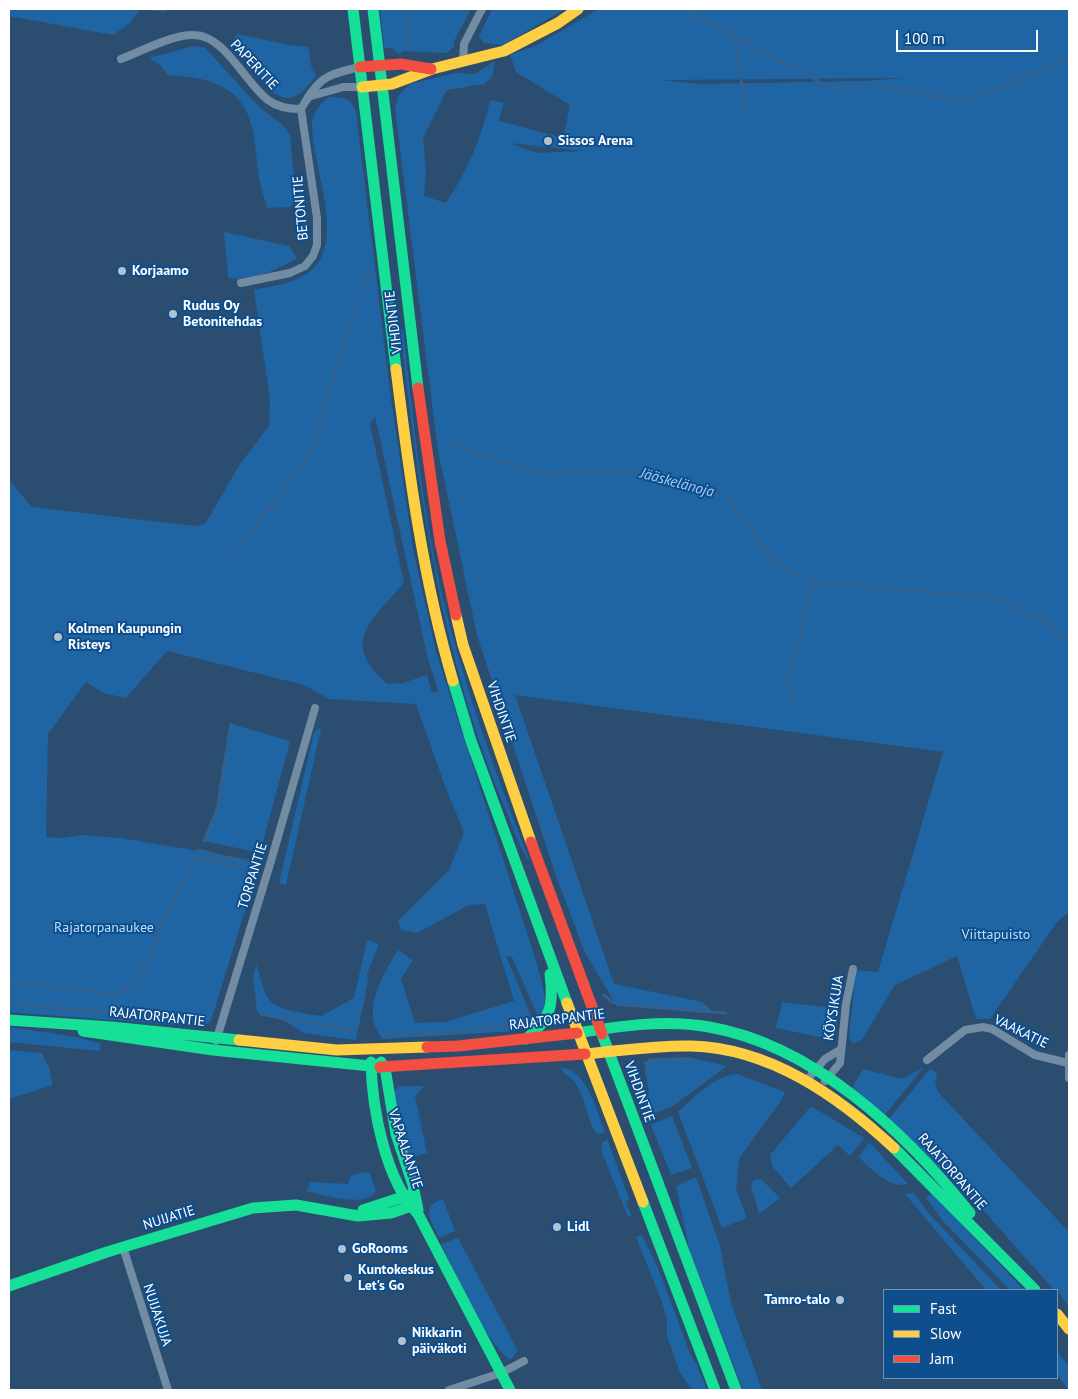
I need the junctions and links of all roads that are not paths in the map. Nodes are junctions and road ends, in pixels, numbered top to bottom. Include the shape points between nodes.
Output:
1 (353, 9) edge
2 (373, 9) edge
3 (482, 9) edge
4 (578, 9) edge
5 (120, 59) dead end
6 (463, 62) junction
7 (380, 65) junction
8 (360, 67) junction
9 (432, 69) junction
10 (362, 86) junction
11 (382, 86) junction
12 (308, 97) junction
13 (301, 110) junction
14 (241, 283) dead end
15 (314, 708) dead end
16 (546, 949) junction
17 (853, 969) dead end
18 (9, 1020) edge
19 (600, 1030) junction
20 (578, 1033) junction
21 (526, 1039) junction
22 (215, 1044) junction
23 (372, 1050) junction
24 (840, 1050) junction
25 (609, 1052) junction
26 (585, 1054) junction
27 (1069, 1059) edge
28 (927, 1060) dead end
29 (371, 1068) junction
30 (385, 1068) junction
31 (815, 1068) junction
32 (828, 1078) junction
33 (1069, 1078) edge
34 (807, 1080) junction
35 (820, 1087) junction
36 (403, 1196) junction
37 (415, 1205) junction
38 (341, 1212) junction
39 (988, 1239) junction
40 (123, 1247) junction
41 (9, 1286) edge
42 (1034, 1289) edge
43 (1058, 1315) edge
44 (1068, 1327) edge
45 (524, 1361) dead end
46 (501, 1373) junction
47 (168, 1390) edge
48 (449, 1390) edge
49 (510, 1390) edge
50 (715, 1390) edge
51 (736, 1390) edge

1 - 8 main road, VIHDINTIE
2 - 7 main road, VIHDINTIE
3 - 6 street via 464,44
4 - 6 main road via 514,47
5 - 13 street, PAPERITIE via 188,35 204,37 225,52 267,100
6 - 9 main road
7 - 8 main road
7 - 9 main road via 401,64
7 - 11 main road, VIHDINTIE
8 - 10 main road, VIHDINTIE
8 - 12 street via 319,81
9 - 11 main road
10 - 11 main road
10 - 12 street via 343,87
10 - 16 main road, VIHDINTIE via 397,376 433,602 471,741
11 - 19 main road, VIHDINTIE via 417,386 451,594 474,682
12 - 13 street
13 - 14 street, BETONITIE via 317,218 317,245 305,266 290,273
15 - 22 street, TORPANTIE
16 - 20 main road, VIHDINTIE
16 - 21 main road via 552,989 550,1010 544,1023
17 - 24 street, KÖYSIKUJA
18 - 22 main road, RAJATORPANTIE via 52,1024 102,1036
19 - 20 main road, RAJATORPANTIE
19 - 25 main road, VIHDINTIE
19 - 31 main road, RAJATORPANTIE via 643,1024 711,1027 751,1037
20 - 21 main road, RAJATORPANTIE
20 - 26 main road, VIHDINTIE
21 - 23 main road, RAJATORPANTIE
22 - 23 main road, RAJATORPANTIE
22 - 29 main road, RAJATORPANTIE
23 - 29 main road, VAPAALANTIE
23 - 30 main road, VAPAALANTIE
24 - 31 street, KÖYSIKUJA
24 - 32 street, KÖYSIKUJA via 840,1062
25 - 26 main road, RAJATORPANTIE
25 - 34 main road, RAJATORPANTIE via 678,1045 710,1048 756,1057
25 - 51 main road, VIHDINTIE
26 - 30 main road, RAJATORPANTIE
26 - 50 main road, VIHDINTIE
27 - 28 street, VAAKATIE via 1035,1055 992,1029 983,1027 965,1030
27 - 33 street, VAAKATIE
29 - 30 main road, RAJATORPANTIE
29 - 36 main road, VAPAALANTIE via 381,1132
30 - 37 main road, VAPAALANTIE via 396,1134
31 - 32 main road, RAJATORPANTIE
31 - 34 street, KÖYSIKUJA
32 - 35 street, KÖYSIKUJA
32 - 39 main road, RAJATORPANTIE via 921,1157 962,1203
34 - 35 main road, RAJATORPANTIE
35 - 39 main road, RAJATORPANTIE via 890,1143
36 - 37 main road, NUIJATIE
36 - 38 main road, NUIJATIE via 371,1208
37 - 38 main road, NUIJATIE via 391,1213 358,1216
37 - 46 main road, VAPAALANTIE
38 - 40 main road, NUIJATIE via 296,1205 266,1206
39 - 42 main road, RAJATORPANTIE
40 - 41 main road, NUIJATIE
40 - 47 street, NUIJAKUJA
43 - 44 main road
45 - 46 street
46 - 48 street
46 - 49 main road, VAPAALANTIE

